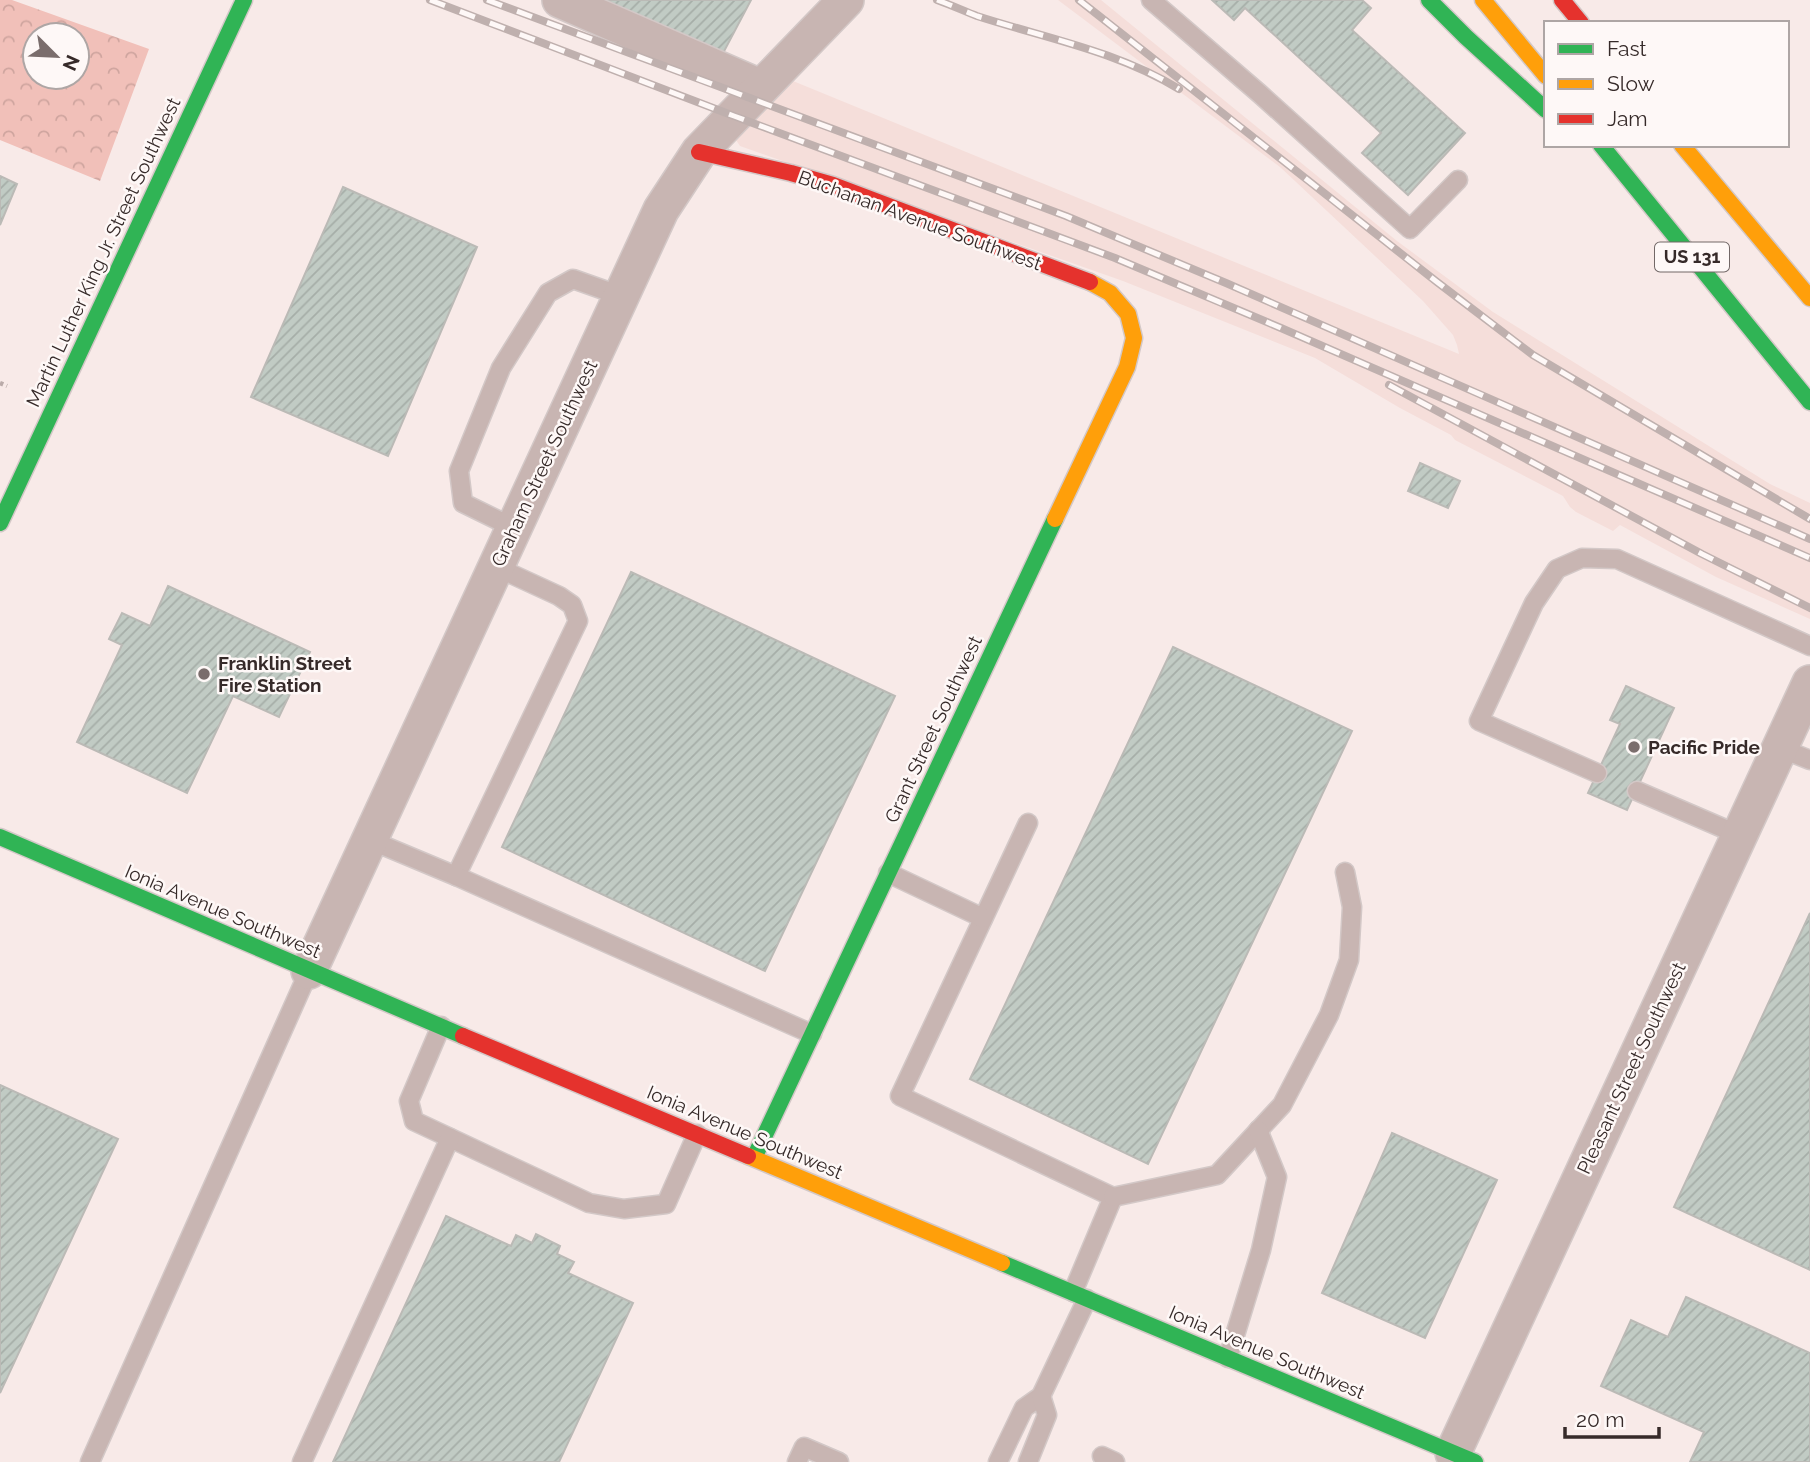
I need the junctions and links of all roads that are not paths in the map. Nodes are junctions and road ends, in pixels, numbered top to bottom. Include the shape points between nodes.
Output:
1 (244, 0) edge
2 (560, 0) edge
3 (846, 0) edge
4 (1151, 0) edge
5 (1429, 0) edge
6 (1483, 0) edge
7 (1562, 0) edge
8 (1579, 21) edge
9 (1544, 74) edge
10 (760, 87) junction
11 (1544, 108) edge
12 (1587, 147) edge
13 (1603, 147) edge
14 (1684, 147) edge
15 (699, 152) junction
16 (1458, 180) dead end
17 (1646, 201) junction
18 (621, 296) junction
19 (1810, 298) edge
20 (1128, 314) joint
21 (1810, 402) edge
22 (0, 523) edge
23 (514, 528) junction
24 (496, 567) junction
25 (1810, 646) edge
26 (1810, 684) edge
27 (1795, 754) edge
28 (1597, 773) dead end
29 (1637, 790) dead end
30 (1028, 823) dead end
31 (1739, 835) junction
32 (0, 837) edge
33 (370, 840) junction
34 (1345, 872) dead end
35 (888, 873) junction
36 (456, 876) junction
37 (983, 918) junction
38 (309, 971) junction
39 (441, 1026) junction
40 (812, 1034) junction
41 (1258, 1130) junction
42 (697, 1134) junction
43 (450, 1138) junction
44 (754, 1158) junction
45 (1112, 1197) junction
46 (1080, 1295) junction
47 (1228, 1358) junction
48 (1041, 1396) junction
49 (1464, 1457) edge
50 (90, 1462) edge
51 (302, 1462) edge
52 (797, 1462) edge
53 (839, 1462) edge
54 (998, 1462) edge
55 (1028, 1462) edge

1 - 22 main road, Martin Luther King Jr. Street Southwest
2 - 10 street
3 - 10 street, Graham Street Southwest
4 - 16 lane via 1410,229
5 - 11 main road
6 - 9 main road
7 - 8 main road
10 - 15 street, Graham Street Southwest
12 - 17 main road
13 - 17 main road, US 131
14 - 19 main road, US 131
15 - 18 street, Graham Street Southwest via 661,210
15 - 20 main road, Buchanan Avenue Southwest via 833,186 1084,279 1110,293
17 - 21 main road, US 131
18 - 23 street, Graham Street Southwest
18 - 23 lane via 573,279 556,288 548,293 501,368 459,471 463,503
20 - 35 main road, Grant Street Southwest via 1134,338 1127,367
23 - 24 street, Graham Street Southwest
24 - 33 street, Graham Street Southwest
24 - 36 lane via 559,596 572,606 578,621
25 - 28 lane via 1617,559 1583,558 1557,569 1534,603 1479,721
26 - 27 street, Pleasant Street Southwest
27 - 31 street, Pleasant Street Southwest
29 - 31 lane
30 - 37 lane
31 - 49 street, Pleasant Street Southwest
32 - 38 main road, Ionia Avenue Southwest
33 - 36 lane
33 - 38 street, Graham Street Southwest
34 - 41 lane via 1352,906 1349,960 1329,1015 1282,1105
35 - 37 lane
35 - 40 main road, Grant Street Southwest
36 - 40 lane
37 - 45 lane via 900,1096
38 - 39 main road, Ionia Avenue Southwest
38 - 50 lane
39 - 42 main road, Ionia Avenue Southwest
39 - 43 lane via 409,1101 414,1121
40 - 44 main road, Grant Street Southwest
41 - 45 lane via 1217,1175
41 - 47 lane via 1276,1177 1261,1250
42 - 43 lane via 666,1204 624,1209 589,1203
42 - 44 main road, Ionia Avenue Southwest
43 - 51 lane
44 - 46 main road, Ionia Avenue Southwest
45 - 46 lane
46 - 47 main road, Ionia Avenue Southwest
46 - 48 lane
47 - 49 main road, Ionia Avenue Southwest
48 - 54 lane via 1024,1408
48 - 55 lane via 1047,1415
52 - 53 lane via 804,1447

